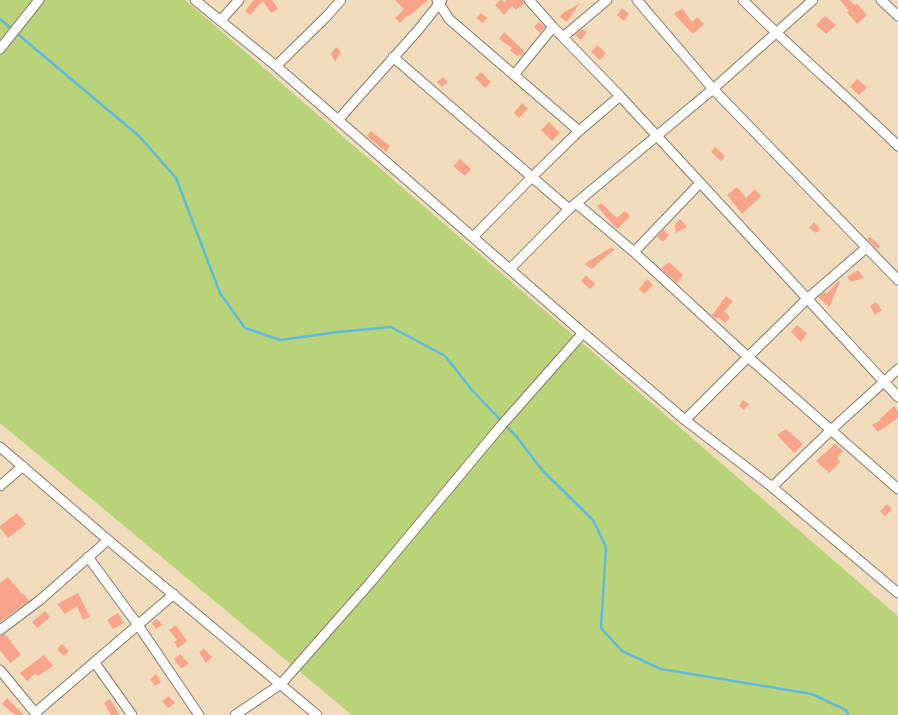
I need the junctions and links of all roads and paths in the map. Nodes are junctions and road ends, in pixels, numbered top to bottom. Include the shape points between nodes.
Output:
1 (39, 0) edge
2 (195, 0) edge
3 (239, 0) edge
4 (341, 0) edge
5 (529, 0) edge
6 (607, 0) edge
7 (637, 0) edge
8 (743, 0) edge
9 (813, 0) edge
10 (881, 0) edge
11 (440, 1) edge
12 (898, 16) edge
13 (221, 20) junction
14 (553, 27) junction
15 (775, 33) junction
16 (563, 37) junction
17 (0, 49) edge
18 (393, 57) junction
19 (276, 66) junction
20 (514, 75) junction
21 (713, 89) junction
22 (620, 96) junction
23 (338, 120) junction
24 (579, 131) junction
25 (656, 136) junction
26 (898, 146) edge
27 (532, 177) junction
28 (700, 183) junction
29 (572, 206) junction
30 (474, 238) junction
31 (866, 248) junction
32 (634, 252) junction
33 (510, 269) junction
34 (898, 280) edge
35 (807, 300) junction
36 (583, 333) junction
37 (748, 357) junction
38 (898, 369) edge
39 (884, 382) junction
40 (898, 397) edge
41 (685, 420) junction
42 (831, 430) junction
43 (0, 448) edge
44 (22, 466) junction
45 (0, 486) edge
46 (772, 488) junction
47 (898, 489) edge
48 (108, 540) junction
49 (88, 557) junction
50 (898, 593) edge
51 (174, 594) junction
52 (138, 625) junction
53 (0, 630) edge
54 (95, 663) junction
55 (0, 671) edge
56 (281, 684) junction
57 (36, 714) edge
58 (132, 715) edge
59 (199, 715) edge
60 (235, 715) edge
61 (317, 715) edge

1 - 17 street
2 - 13 street
3 - 13 street
4 - 19 street
5 - 14 street
6 - 16 street
7 - 21 street
8 - 15 street
9 - 15 street
10 - 12 street
11 - 18 street
11 - 20 street via 449,19
13 - 19 street
14 - 16 street
14 - 20 street
15 - 21 street
15 - 26 street
16 - 22 street
18 - 23 street
18 - 27 street
19 - 23 street
20 - 24 street
21 - 25 street
21 - 31 street
22 - 24 street
22 - 25 street
23 - 30 street
24 - 27 street
25 - 28 street
25 - 29 street
27 - 29 street
27 - 30 street
28 - 32 street
28 - 35 street
29 - 32 street
29 - 33 street
30 - 33 street
31 - 34 street
31 - 35 street
32 - 37 street
33 - 36 street
35 - 37 street
35 - 39 street
36 - 41 street
36 - 56 street
37 - 41 street
37 - 42 street
38 - 39 street
39 - 40 street
39 - 42 street
41 - 46 street
42 - 46 street
42 - 47 street
43 - 44 street
44 - 45 street
44 - 48 street
46 - 50 street
48 - 49 street
48 - 51 street
49 - 52 street
49 - 53 street via 40,600
51 - 52 street
51 - 56 street
52 - 54 street
52 - 59 street
54 - 57 street
54 - 58 street
55 - 57 street
56 - 60 street
56 - 61 street

